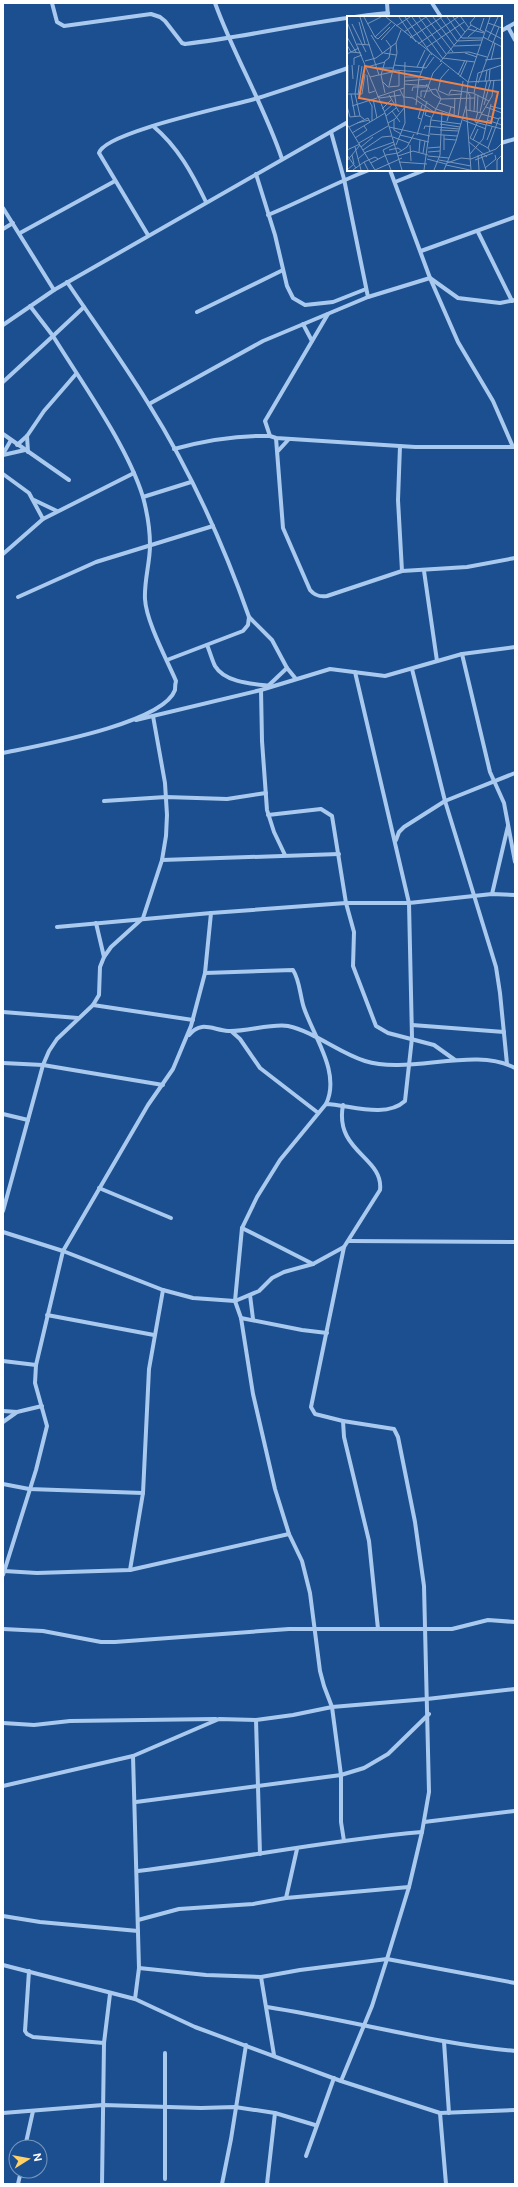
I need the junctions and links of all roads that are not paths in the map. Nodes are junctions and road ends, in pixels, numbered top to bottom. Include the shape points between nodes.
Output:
1 (52, 3) edge
2 (215, 3) edge
3 (387, 3) edge
4 (432, 3) edge
5 (388, 15) edge
6 (368, 16) edge
7 (440, 16) edge
8 (347, 17) edge
9 (515, 23) edge
10 (508, 27) junction
11 (502, 30) edge
12 (228, 39) junction
13 (515, 40) edge
14 (347, 68) edge
15 (257, 98) junction
16 (347, 123) edge
17 (153, 126) junction
18 (331, 132) junction
19 (515, 139) edge
20 (502, 144) edge
21 (282, 159) junction
22 (366, 171) edge
23 (390, 171) edge
24 (422, 171) edge
25 (256, 174) junction
26 (344, 179) junction
27 (115, 181) junction
28 (395, 182) junction
29 (206, 202) junction
30 (3, 208) edge
31 (268, 215) junction
32 (515, 217) edge
33 (13, 223) junction
34 (3, 229) edge
35 (478, 232) junction
36 (20, 233) junction
37 (148, 235) junction
38 (421, 251) junction
39 (283, 270) junction
40 (430, 278) junction
41 (67, 282) junction
42 (366, 289) junction
43 (54, 290) junction
44 (368, 297) junction
45 (513, 300) edge
46 (30, 306) junction
47 (84, 307) junction
48 (197, 312) dead end
49 (329, 313) junction
50 (302, 324) junction
51 (3, 326) edge
52 (53, 336) junction
53 (312, 341) junction
54 (76, 374) junction
55 (3, 382) edge
56 (149, 404) junction
57 (3, 434) edge
58 (27, 436) junction
59 (270, 436) junction
60 (276, 438) junction
61 (289, 439) junction
62 (11, 440) junction
63 (17, 445) junction
64 (400, 446) junction
65 (514, 447) edge
66 (174, 449) junction
67 (26, 451) junction
68 (278, 451) junction
69 (3, 454) edge
70 (134, 473) junction
71 (3, 474) edge
72 (68, 480) dead end
73 (191, 482) junction
74 (143, 497) junction
75 (34, 500) junction
76 (57, 511) junction
77 (43, 519) junction
78 (213, 526) junction
79 (150, 545) junction
80 (3, 554) edge
81 (515, 558) edge
82 (402, 571) junction
83 (424, 571) junction
84 (18, 597) dead end
85 (249, 617) junction
86 (208, 645) junction
87 (515, 647) edge
88 (462, 654) junction
89 (167, 660) junction
90 (437, 661) junction
91 (287, 668) junction
92 (412, 669) junction
93 (355, 672) junction
94 (296, 679) junction
95 (270, 686) junction
96 (261, 690) junction
97 (153, 716) junction
98 (128, 722) junction
99 (3, 753) edge
100 (515, 773) edge
101 (494, 781) junction
102 (266, 794) junction
103 (166, 797) junction
104 (104, 801) dead end
105 (445, 802) junction
106 (268, 815) junction
107 (508, 824) junction
108 (395, 841) junction
109 (338, 854) junction
110 (285, 855) junction
111 (162, 860) junction
112 (515, 862) edge
113 (492, 894) junction
114 (515, 895) edge
115 (474, 896) junction
116 (346, 903) junction
117 (409, 903) junction
118 (210, 912) junction
119 (143, 918) junction
120 (96, 923) junction
121 (57, 927) dead end
122 (104, 957) junction
123 (205, 973) junction
124 (93, 1005) junction
125 (3, 1012) edge
126 (78, 1018) junction
127 (193, 1020) junction
128 (412, 1024) junction
129 (231, 1031) junction
130 (504, 1032) junction
131 (186, 1038) junction
132 (317, 1038) junction
133 (412, 1038) junction
134 (455, 1060) junction
135 (3, 1063) edge
136 (408, 1064) junction
137 (507, 1064) junction
138 (43, 1065) junction
139 (515, 1068) edge
140 (163, 1085) junction
141 (326, 1104) junction
142 (343, 1105) junction
143 (317, 1112) junction
144 (3, 1114) edge
145 (28, 1120) junction
146 (99, 1188) junction
147 (3, 1210) edge
148 (171, 1218) dead end
149 (242, 1228) junction
150 (3, 1232) edge
151 (349, 1242) junction
152 (515, 1242) edge
153 (344, 1247) junction
154 (63, 1251) junction
155 (313, 1264) junction
156 (163, 1290) junction
157 (250, 1295) junction
158 (235, 1301) junction
159 (47, 1315) junction
160 (241, 1318) junction
161 (253, 1319) junction
162 (328, 1332) junction
163 (154, 1335) junction
164 (3, 1361) edge
165 (36, 1365) junction
166 (42, 1406) junction
167 (3, 1411) edge
168 (17, 1412) junction
169 (343, 1421) junction
170 (3, 1422) edge
171 (3, 1484) edge
172 (29, 1489) junction
173 (143, 1494) junction
174 (289, 1534) junction
175 (130, 1570) junction
176 (4, 1573) edge
177 (515, 1622) edge
178 (315, 1628) junction
179 (424, 1628) junction
180 (3, 1629) edge
181 (378, 1629) junction
182 (515, 1689) edge
183 (427, 1699) junction
184 (332, 1707) junction
185 (429, 1714) junction
186 (220, 1719) junction
187 (256, 1720) junction
188 (3, 1723) edge
189 (133, 1756) junction
190 (341, 1775) junction
191 (3, 1786) edge
192 (258, 1786) junction
193 (136, 1802) junction
194 (515, 1811) edge
195 (424, 1822) junction
196 (422, 1832) junction
197 (344, 1841) junction
198 (297, 1849) junction
199 (260, 1854) junction
200 (138, 1871) junction
201 (409, 1887) junction
202 (286, 1898) junction
203 (3, 1916) edge
204 (138, 1920) junction
205 (138, 1931) junction
206 (387, 1959) junction
207 (3, 1965) edge
208 (139, 1968) junction
209 (29, 1971) junction
210 (261, 1977) junction
211 (515, 1983) edge
212 (110, 1994) junction
213 (135, 1999) junction
214 (268, 2007) junction
215 (364, 2025) junction
216 (444, 2042) junction
217 (104, 2043) junction
218 (246, 2045) junction
219 (515, 2051) edge
220 (166, 2053) dead end
221 (274, 2055) junction
222 (334, 2078) junction
223 (341, 2081) junction
224 (103, 2105) junction
225 (166, 2107) junction
226 (235, 2107) junction
227 (515, 2110) edge
228 (33, 2111) junction
229 (3, 2113) edge
230 (275, 2113) junction
231 (440, 2113) junction
232 (449, 2113) junction
233 (315, 2125) junction
234 (27, 2139) edge
235 (306, 2156) dead end
236 (165, 2178) dead end
237 (102, 2184) edge
238 (222, 2184) edge
239 (267, 2184) edge
240 (446, 2184) edge

1 - 12 street via 57,22 64,26 151,14 165,21 182,43
2 - 12 street
3 - 5 street
4 - 7 street
5 - 6 street
8 - 12 street
9 - 10 street
10 - 11 street
10 - 13 street
12 - 15 street
14 - 15 street
15 - 17 street
15 - 21 street
16 - 18 street
17 - 27 street via 124,136 100,149 99,154
17 - 29 street via 182,157
18 - 21 street
18 - 26 street
19 - 20 street
21 - 25 street
22 - 26 street
23 - 28 street
24 - 28 street
25 - 29 street
25 - 31 street
26 - 31 street via 311,197
26 - 42 street
27 - 36 street
27 - 37 street
28 - 38 street
29 - 37 street
30 - 33 street
31 - 39 street
32 - 35 street
33 - 34 street
33 - 36 street
35 - 38 street
35 - 45 street
36 - 43 street
37 - 41 street
38 - 40 street
39 - 42 street via 293,298 305,305 333,302
39 - 48 street
40 - 44 street
40 - 45 street via 458,298 500,304
40 - 65 street via 458,342 493,401
41 - 43 street
41 - 47 street
42 - 44 street
43 - 46 street
44 - 49 street
46 - 51 street
46 - 52 street
47 - 52 street
47 - 56 street
49 - 50 street
49 - 53 street
50 - 53 street
50 - 56 street via 263,341
52 - 54 street
52 - 55 street
53 - 59 street via 265,421
54 - 58 street via 44,411
54 - 70 street
56 - 66 street
57 - 62 street
58 - 63 street
58 - 67 street
59 - 60 street
59 - 66 street via 242,435 211,439
60 - 61 street
60 - 68 street
61 - 64 street
61 - 68 street
62 - 63 street
62 - 69 street
63 - 67 street
64 - 65 street
64 - 82 street via 398,500
66 - 73 street
67 - 69 street
67 - 72 street
68 - 82 street via 283,528 310,590 322,597 327,596
70 - 74 street
70 - 76 street
71 - 75 street via 29,493
73 - 74 street
73 - 78 street
74 - 79 street
75 - 76 street
75 - 77 street
76 - 77 street
77 - 80 street
78 - 79 street
78 - 85 street via 229,561
79 - 84 street via 96,562
79 - 89 street via 145,600
81 - 83 street
82 - 83 street
83 - 90 street
85 - 86 street via 248,625 243,631
85 - 91 street via 272,640
86 - 89 street
86 - 95 street via 215,667 224,674
87 - 88 street
88 - 90 street
88 - 101 street
89 - 98 street via 176,681 174,691 168,700
90 - 92 street
91 - 94 street
91 - 95 street
92 - 93 street via 385,676
92 - 105 street
93 - 94 street via 330,669
93 - 108 street
94 - 95 street
95 - 96 street
96 - 97 street
96 - 102 street
97 - 98 street
97 - 103 street
98 - 99 street
100 - 101 street
101 - 105 street
101 - 107 street via 504,803
102 - 103 street via 227,799
102 - 106 street
103 - 104 street
103 - 111 street via 166,836
105 - 108 street via 404,827
105 - 115 street
106 - 109 street via 321,809 327,812 332,816
106 - 110 street
107 - 112 street
107 - 113 street
108 - 117 street
109 - 110 street
109 - 116 street
110 - 111 street
111 - 119 street
113 - 114 street
113 - 115 street
115 - 117 street
115 - 130 street via 496,967
116 - 117 street
116 - 118 street
116 - 133 street via 354,932 355,976 376,1026 388,1033
117 - 128 street
118 - 119 street
118 - 123 street
119 - 120 street
119 - 122 street via 111,947
120 - 121 street
120 - 122 street
122 - 124 street via 100,967 99,995
123 - 127 street
123 - 132 street via 294,970 304,1010
124 - 126 street
124 - 127 street
125 - 126 street
126 - 138 street via 57,1039
127 - 131 street
128 - 130 street
128 - 133 street
129 - 131 street via 207,1026 192,1030
129 - 132 street via 288,1026
129 - 143 street via 240,1039 260,1068
130 - 137 street
131 - 140 street
132 - 136 street via 364,1061
132 - 141 street via 325,1058 330,1084 331,1094
133 - 134 street via 434,1045
133 - 136 street
134 - 136 street
134 - 137 street
135 - 138 street
136 - 142 street via 405,1101 400,1105 386,1110 372,1110
137 - 139 street
138 - 140 street
138 - 145 street
140 - 146 street
141 - 142 street
141 - 143 street
142 - 151 street via 340,1118 347,1138 377,1172 381,1184 380,1190 360,1219
143 - 149 street via 280,1160 257,1197
144 - 145 street
145 - 147 street
146 - 148 street
146 - 154 street
149 - 155 street
149 - 158 street
150 - 154 street
151 - 152 street
151 - 153 street
153 - 155 street
153 - 162 street
154 - 156 street
154 - 159 street
155 - 157 street via 278,1275
156 - 158 street via 193,1298
156 - 163 street
157 - 158 street
157 - 161 street
158 - 160 street
159 - 163 street
159 - 165 street
160 - 161 street
160 - 174 street via 253,1394 275,1489
161 - 162 street via 302,1330
162 - 169 street via 311,1407 315,1414
163 - 173 street via 148,1369
164 - 165 street
165 - 166 street via 35,1383
166 - 168 street
166 - 172 street via 47,1426
167 - 168 street
168 - 170 street
169 - 179 street via 394,1429 398,1437 422,1567
169 - 181 street via 344,1437 369,1541
171 - 172 street
172 - 173 street
172 - 176 street
173 - 175 street
174 - 175 street
174 - 178 street via 302,1561
175 - 176 street
177 - 179 street via 488,1620 452,1629
178 - 180 street via 115,1642 101,1642 43,1631
178 - 181 street
178 - 184 street via 320,1671
179 - 181 street
179 - 183 street
182 - 183 street
183 - 184 street
183 - 185 street
184 - 187 street
184 - 190 street
185 - 190 street via 388,1754 364,1768
185 - 195 street via 429,1792
186 - 187 street
186 - 188 street via 101,1720 34,1725
186 - 189 street
187 - 192 street
189 - 191 street
189 - 193 street
190 - 192 street
190 - 197 street via 341,1822
192 - 193 street
192 - 199 street
193 - 200 street
194 - 195 street
195 - 196 street
196 - 197 street
196 - 201 street
197 - 198 street
198 - 199 street
198 - 202 street
199 - 200 street
200 - 204 street
201 - 202 street
201 - 206 street
202 - 204 street via 253,1904 179,1909
203 - 205 street
204 - 205 street
205 - 208 street
206 - 210 street
206 - 211 street
206 - 215 street
207 - 209 street
208 - 210 street via 206,1975
208 - 213 street
209 - 212 street
209 - 217 street via 25,2031 27,2034
210 - 214 street
212 - 213 street
212 - 217 street
213 - 218 street via 196,2027
214 - 215 street
214 - 221 street
215 - 216 street
215 - 223 street
216 - 219 street
216 - 232 street
217 - 224 street
218 - 221 street
218 - 226 street
220 - 225 street
221 - 222 street
222 - 223 street
222 - 233 street
223 - 231 street
224 - 225 street
224 - 228 street
224 - 237 street
225 - 226 street
225 - 236 street
226 - 230 street
226 - 238 street
227 - 232 street
228 - 229 street
228 - 234 street
230 - 233 street
230 - 239 street
231 - 232 street
231 - 240 street
233 - 235 street

